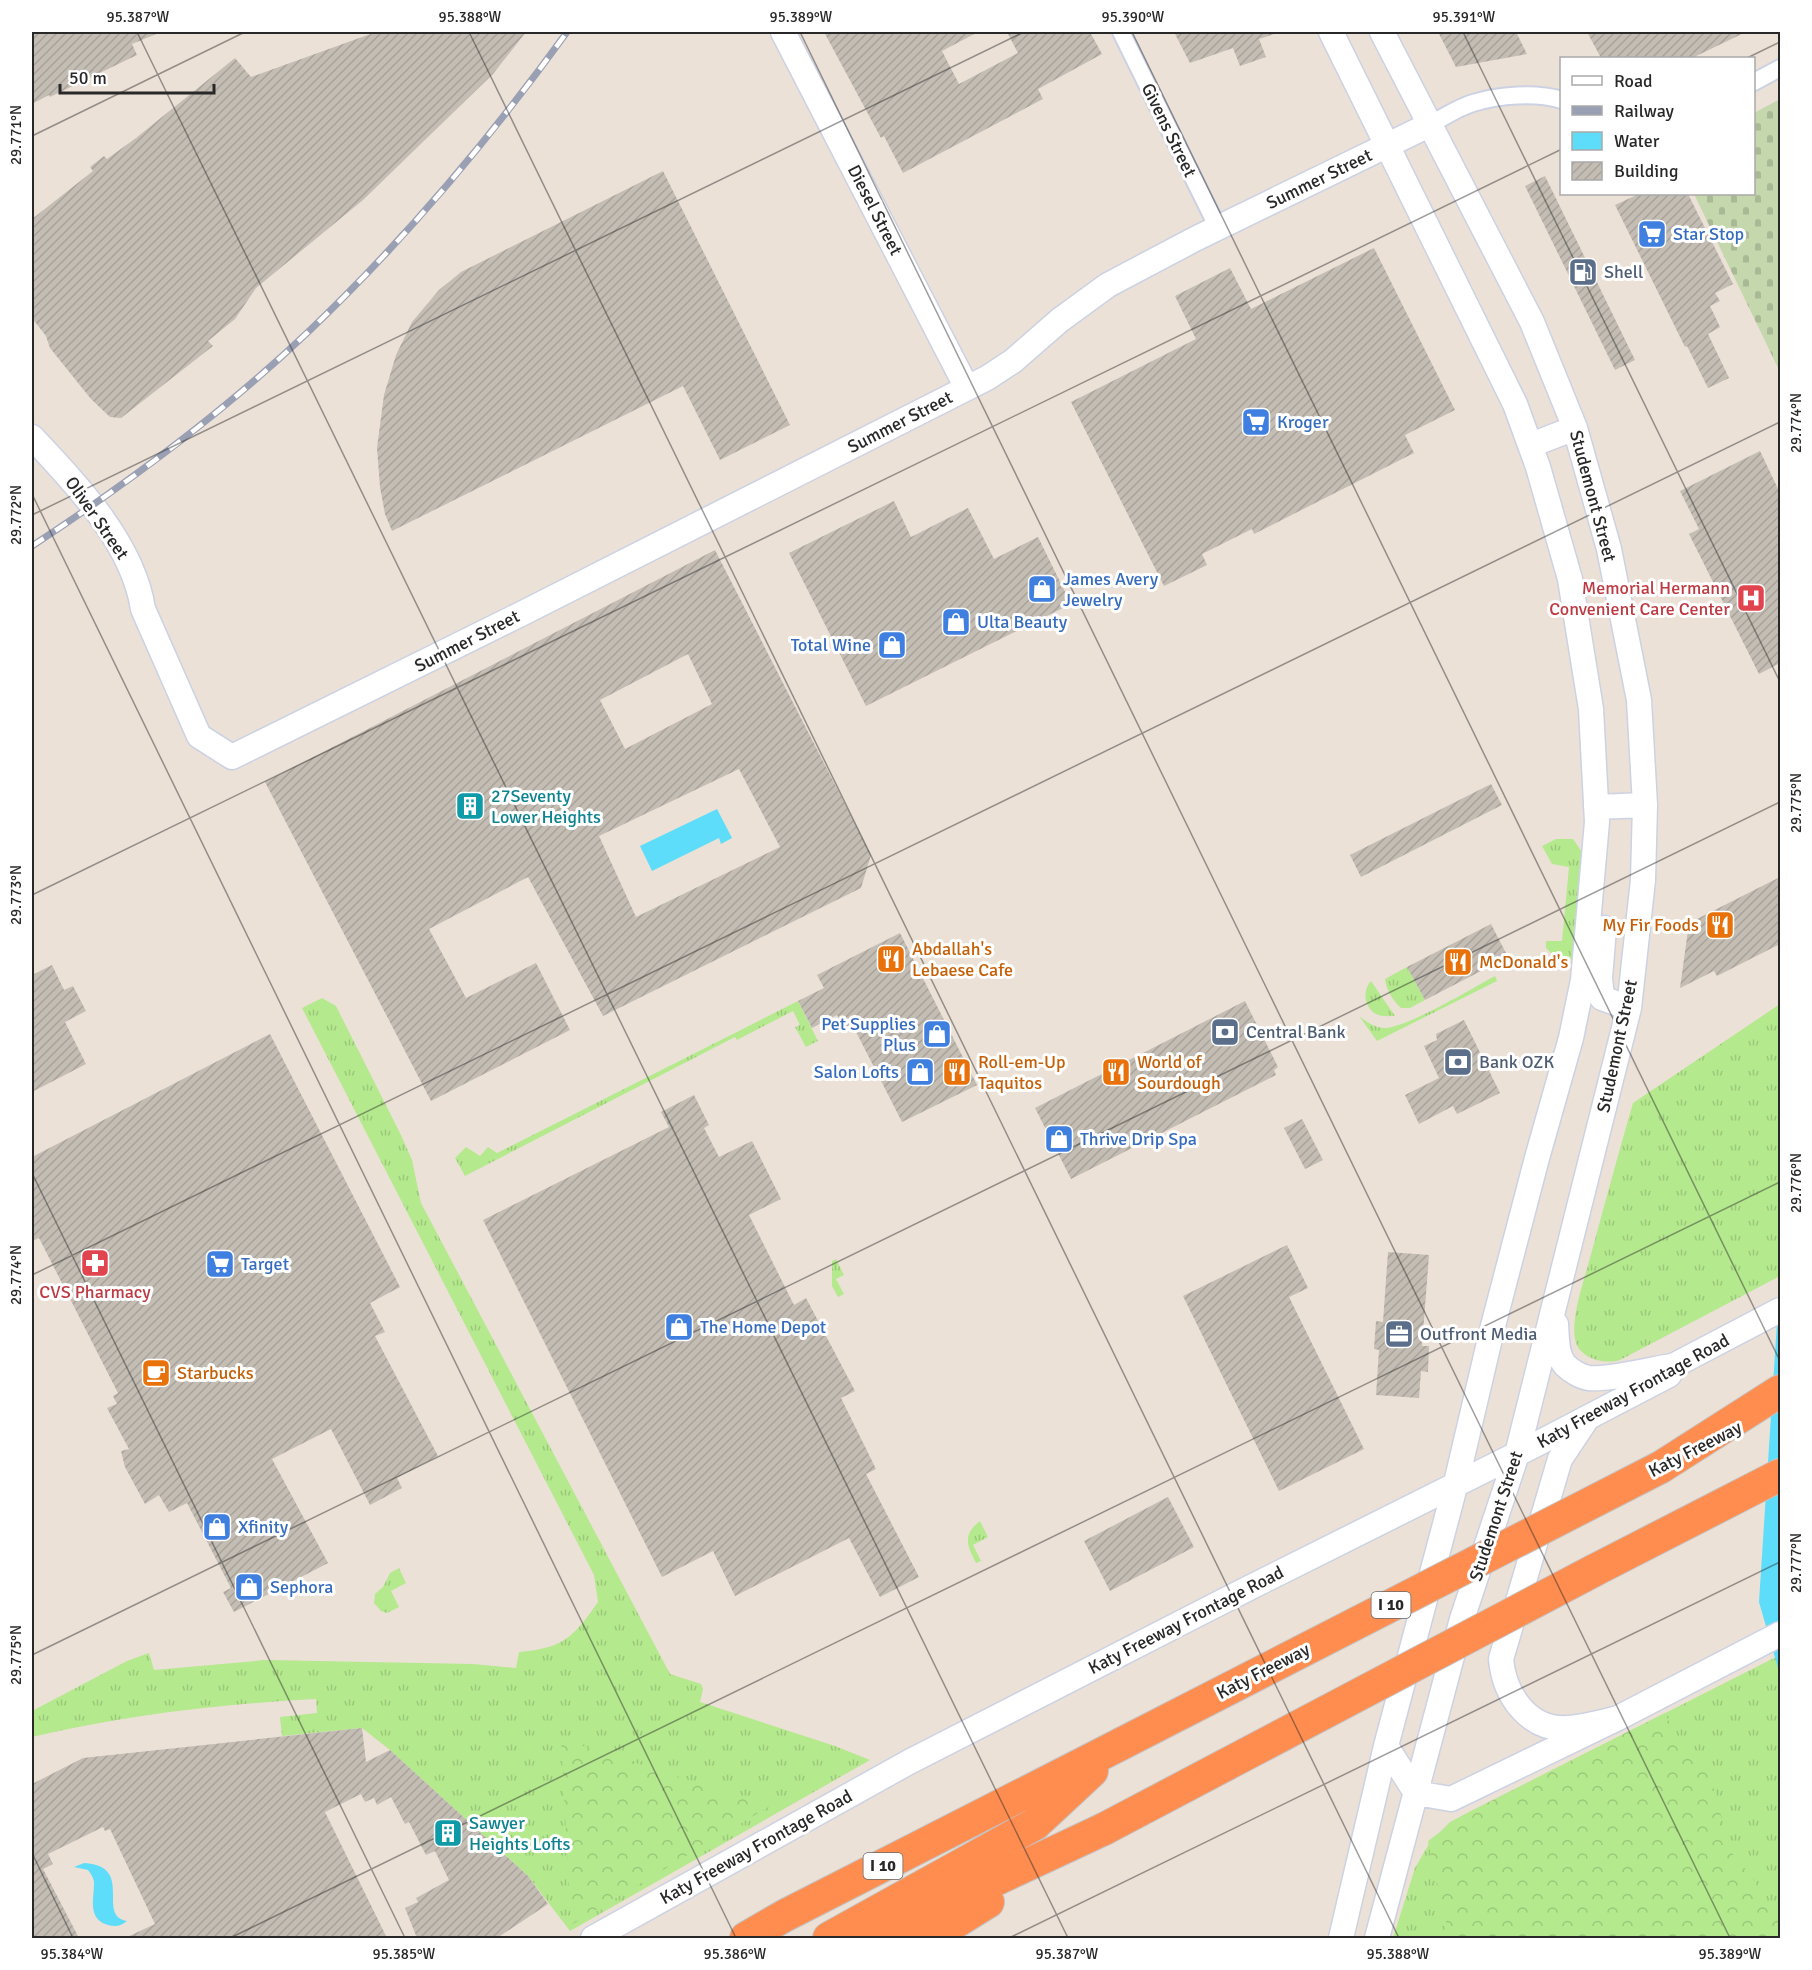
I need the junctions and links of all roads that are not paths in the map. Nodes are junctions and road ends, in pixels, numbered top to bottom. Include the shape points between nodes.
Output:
1 (783, 32) edge
2 (1121, 32) edge
3 (1331, 32) edge
4 (1382, 32) edge
5 (1780, 68) edge
6 (1755, 81) edge
7 (1560, 99) edge
8 (1431, 124) junction
9 (1387, 146) junction
10 (1218, 228) junction
11 (967, 388) junction
12 (1575, 428) junction
13 (32, 437) edge
14 (1531, 446) junction
15 (32, 455) edge
16 (143, 609) junction
17 (232, 757) joint
18 (1645, 805) junction
19 (1596, 807) junction
20 (1594, 861) junction
21 (1629, 1008) junction
22 (1555, 1307) junction
23 (1780, 1310) edge
24 (1675, 1365) junction
25 (1780, 1390) edge
26 (1780, 1406) edge
27 (1589, 1416) junction
28 (1517, 1454) junction
29 (1661, 1467) junction
30 (1780, 1475) edge
31 (1456, 1483) junction
32 (1780, 1634) edge
33 (1618, 1718) junction
34 (1121, 1744) junction
35 (1386, 1746) junction
36 (1416, 1793) junction
37 (1104, 1829) junction
38 (593, 1938) edge
39 (746, 1938) edge
40 (829, 1938) edge
41 (871, 1938) edge
42 (930, 1938) edge
43 (1341, 1938) edge
44 (1377, 1938) edge

1 - 11 main road, Diesel Street
2 - 10 street, Givens Street
3 - 9 main road
4 - 8 main road, Studemont Street
5 - 6 street
7 - 8 street, Summer Street via 1514,96 1472,103
8 - 9 main road, Summer Street
8 - 12 main road, Studemont Street via 1532,322
9 - 10 main road, Summer Street
9 - 14 main road via 1491,353
10 - 11 main road, Summer Street via 1108,285 1013,361
11 - 17 main road, Summer Street
12 - 14 main road
12 - 18 main road, Studemont Street via 1609,549 1639,700
13 - 16 main road, Oliver Street via 78,486 123,551 140,589
14 - 19 main road via 1570,579 1591,709
15 - 16 main road, Oliver Street via 97,534 129,594
16 - 17 main road, Oliver Street via 199,736
18 - 19 main road
18 - 21 main road, Studemont Street via 1643,880
19 - 20 main road
20 - 21 main road via 1606,909 1602,998
20 - 31 main road via 1582,980 1571,1038 1493,1326
21 - 22 main road, Studemont Street
22 - 24 main road via 1558,1350 1566,1365 1579,1375 1600,1378
22 - 28 main road, Studemont Street
23 - 24 main road, Katy Freeway Frontage Road
24 - 27 main road, Katy Freeway Frontage Road via 1669,1376
25 - 29 highway
26 - 29 highway, Katy Freeway / I 10
27 - 28 main road, Katy Freeway Frontage Road
27 - 33 main road via 1560,1459 1501,1665 1513,1699 1523,1712 1541,1724 1567,1729
28 - 31 main road, Katy Freeway Frontage Road
28 - 36 main road, Studemont Street via 1462,1619
29 - 34 highway, Katy Freeway / I 10, bridge
30 - 37 highway, bridge
31 - 35 main road
31 - 38 main road, Katy Freeway Frontage Road via 909,1762
32 - 33 main road
33 - 36 main road via 1451,1799
34 - 39 highway, Katy Freeway / I 10
34 - 40 highway via 1035,1824
35 - 36 main road
35 - 43 main road
36 - 44 main road, Studemont Street
37 - 41 highway
37 - 42 highway

